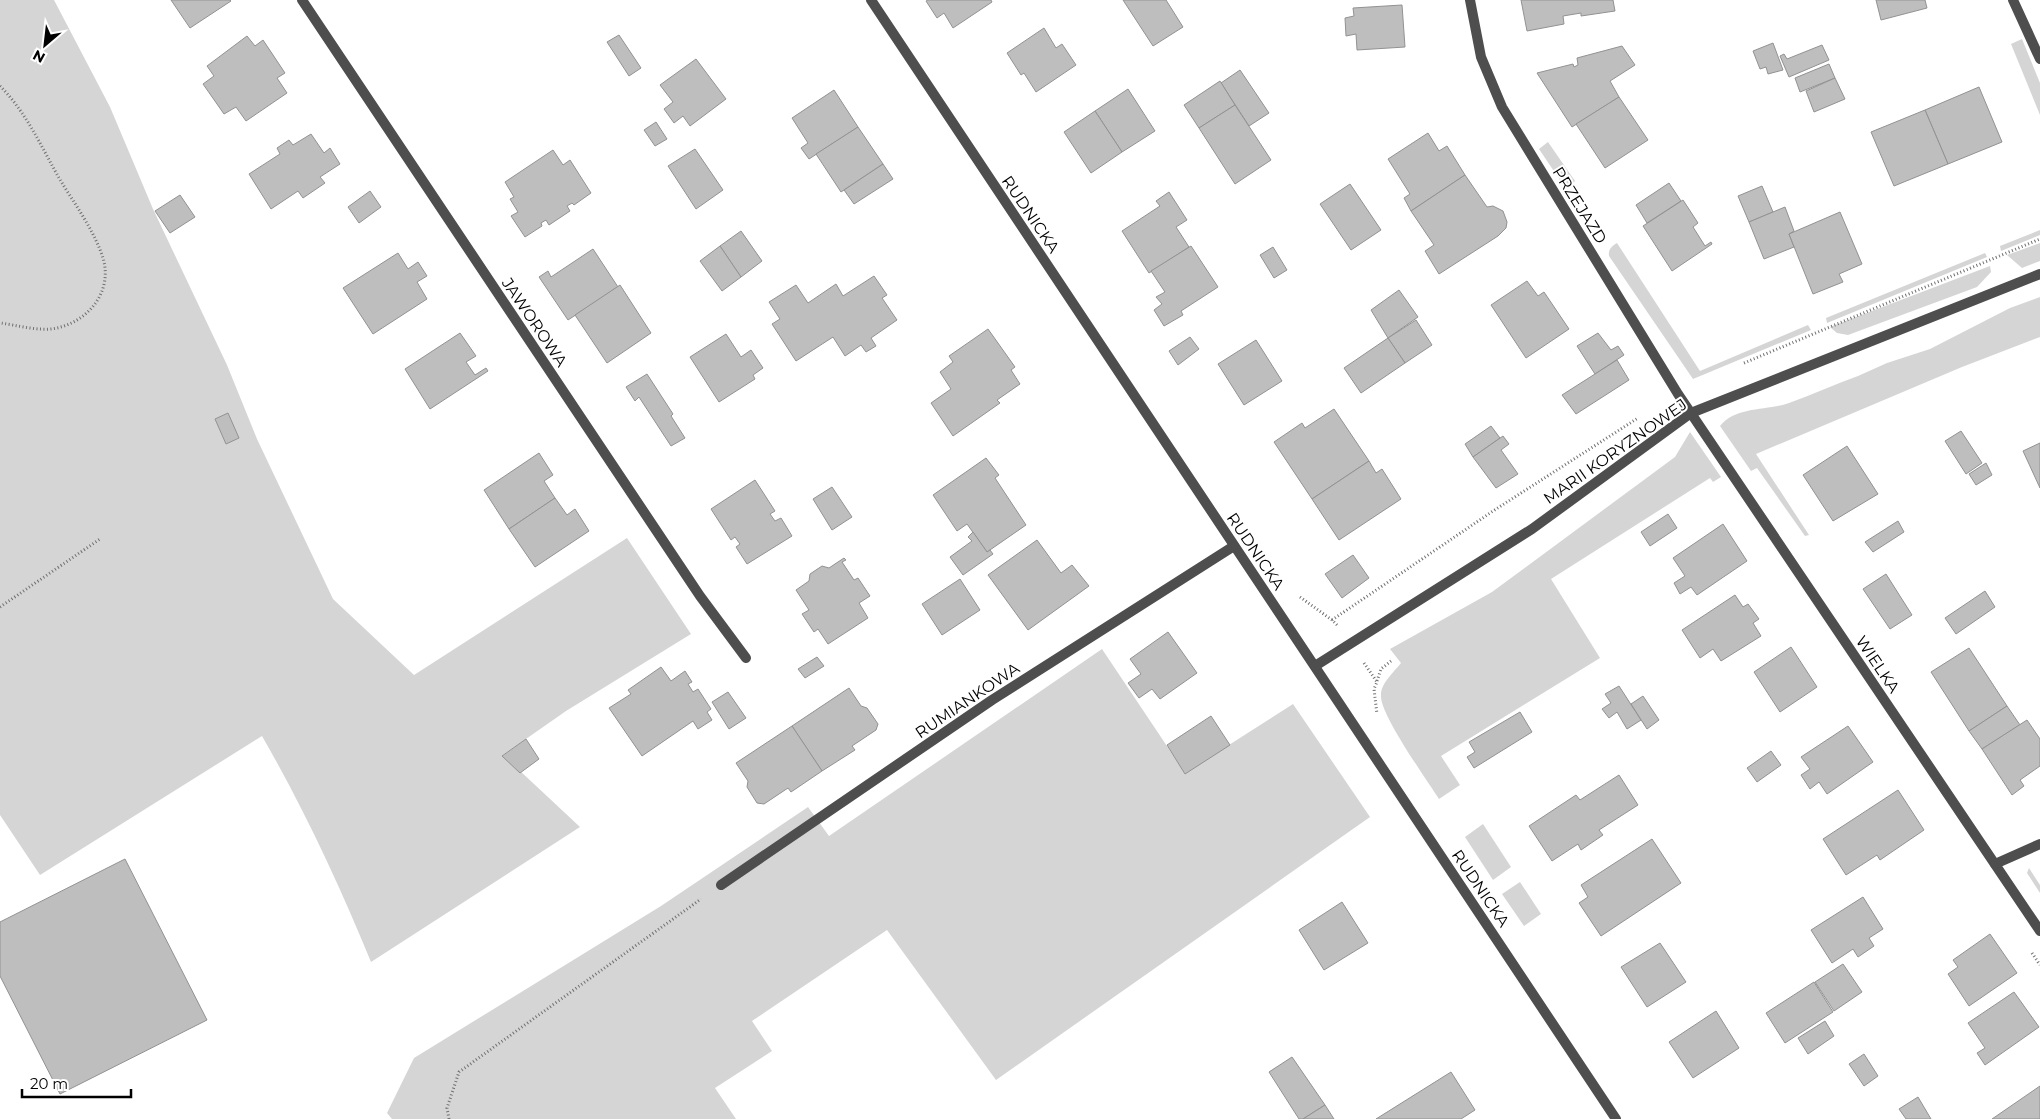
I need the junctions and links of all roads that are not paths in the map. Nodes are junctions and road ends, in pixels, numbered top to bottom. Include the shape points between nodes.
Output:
1 (302, 0) edge
2 (871, 0) edge
3 (1470, 0) edge
4 (2013, 0) edge
5 (2040, 59) edge
6 (2040, 274) edge
7 (1691, 413) junction
8 (1234, 546) junction
9 (746, 658) dead end
10 (1315, 666) junction
11 (2040, 844) edge
12 (1995, 864) junction
13 (721, 885) road end
14 (2040, 932) edge
15 (1616, 1119) edge

1 - 9 street, JAWOROWA via 694,588
2 - 8 street, RUDNICKA
3 - 7 street, PRZEJAZD via 1481,58 1502,107
4 - 5 street
6 - 7 street, MARII KORYZNOWEJ
7 - 10 street, MARII KORYZNOWEJ via 1532,528
7 - 12 street, WIELKA
8 - 10 street, RUDNICKA
8 - 13 street, RUMIANKOWA via 992,700
10 - 15 street, RUDNICKA
11 - 12 street
12 - 14 street, WIELKA

